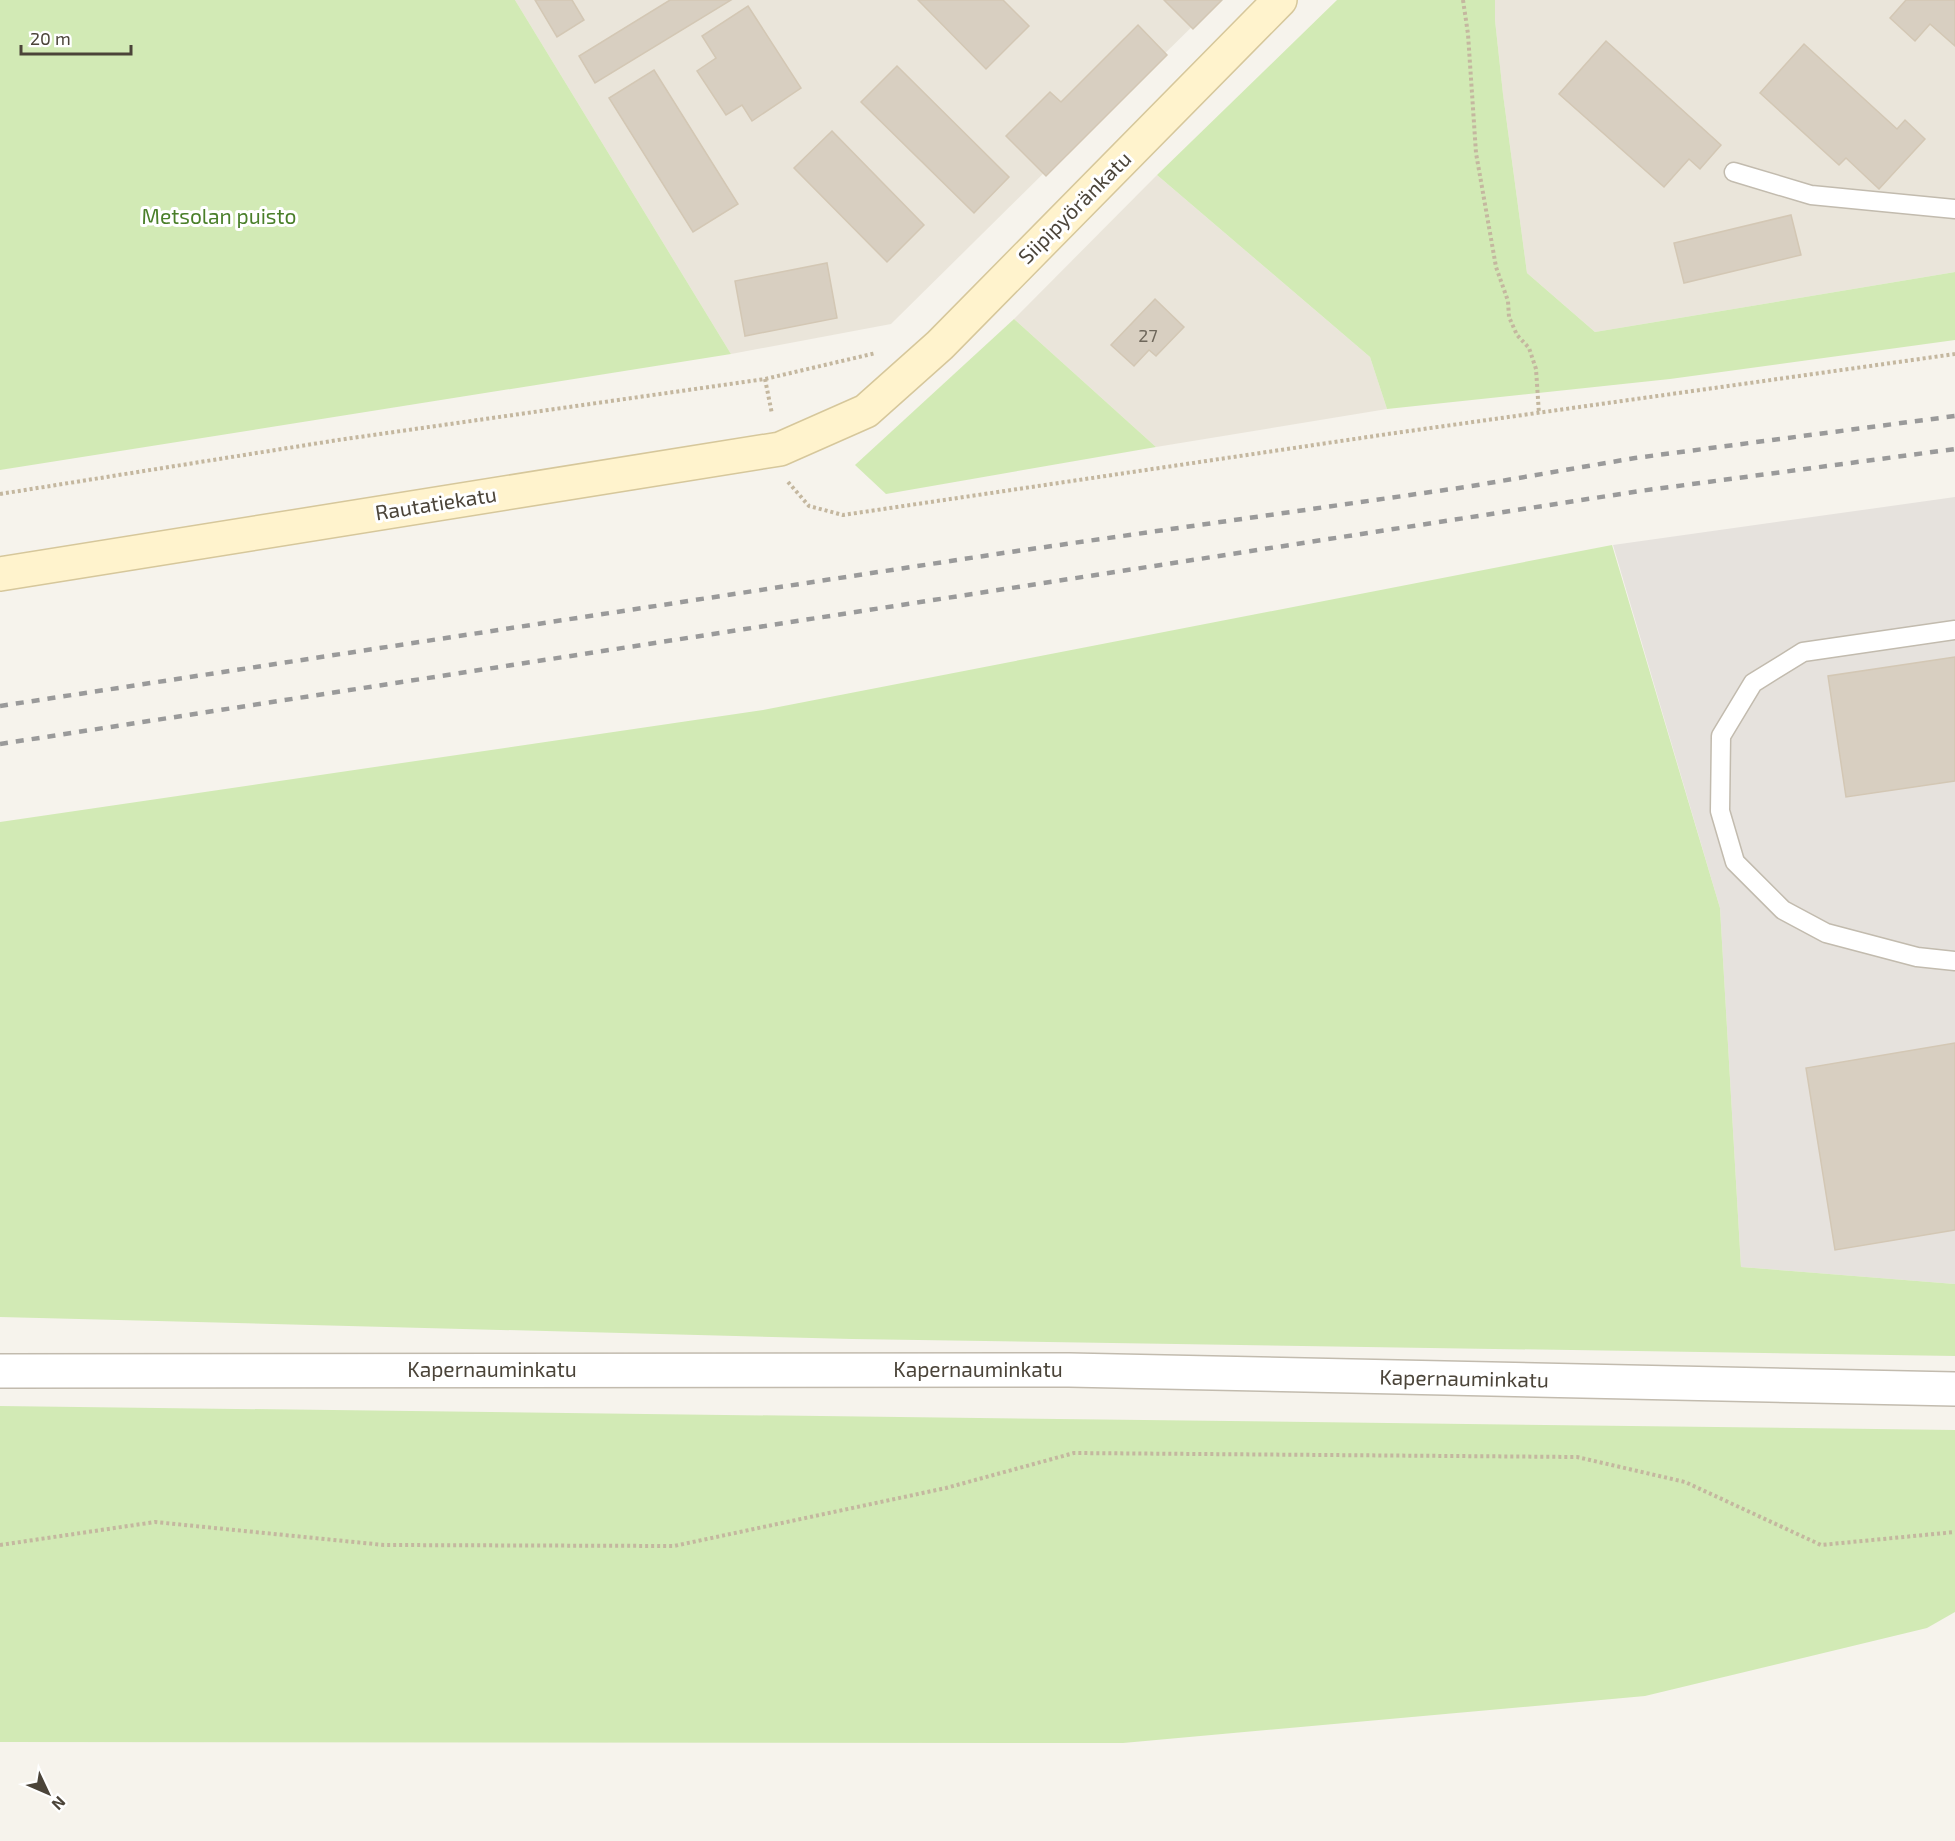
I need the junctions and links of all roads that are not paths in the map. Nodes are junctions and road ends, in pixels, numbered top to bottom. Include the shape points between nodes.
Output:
1 (1280, 0) edge
2 (1734, 172) dead end
3 (1955, 209) edge
4 (866, 411) joint
5 (0, 574) edge
6 (1955, 630) edge
7 (1955, 961) edge
8 (0, 1371) edge
9 (1955, 1389) edge

1 - 4 street, Siipipyöränkatu via 940,345
2 - 3 lane via 1811,195
4 - 5 street, Rautatiekatu via 780,449
6 - 7 lane via 1803,652 1753,683 1721,736 1720,800 1735,862 1783,910 1826,933 1917,957
8 - 9 street, Kapernauminkatu via 1069,1370

